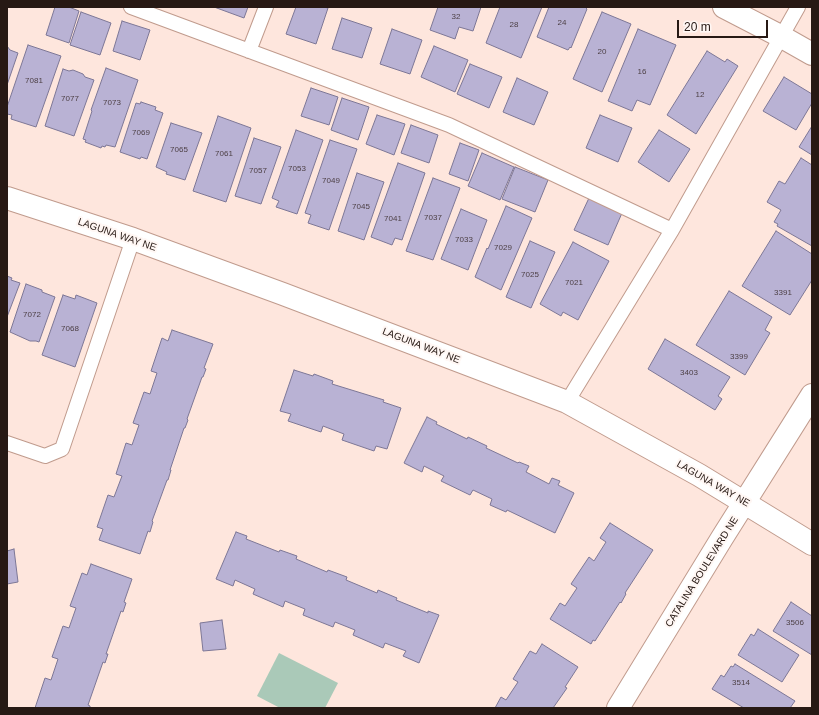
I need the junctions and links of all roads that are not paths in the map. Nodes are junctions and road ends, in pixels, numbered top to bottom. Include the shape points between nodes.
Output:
1 (131, 7) edge
2 (266, 7) edge
3 (724, 7) edge
4 (798, 7) edge
5 (782, 37) junction
6 (249, 51) junction
7 (812, 54) edge
8 (7, 198) edge
9 (672, 230) junction
10 (133, 239) junction
11 (812, 396) edge
12 (567, 402) junction
13 (7, 443) edge
14 (745, 502) junction
15 (812, 544) edge
16 (618, 708) edge

1 - 6 lane
2 - 6 lane
3 - 5 street
4 - 5 lane
5 - 7 street
5 - 9 lane
6 - 9 lane via 449,125
8 - 10 street, LAGUNA WAY NE
9 - 12 lane
10 - 12 street, LAGUNA WAY NE
10 - 13 lane via 62,449 45,456
11 - 14 street, CATALINA BOULEVARD NE
12 - 14 street, LAGUNA WAY NE
14 - 15 street, LAGUNA WAY NE
14 - 16 street, CATALINA BOULEVARD NE

